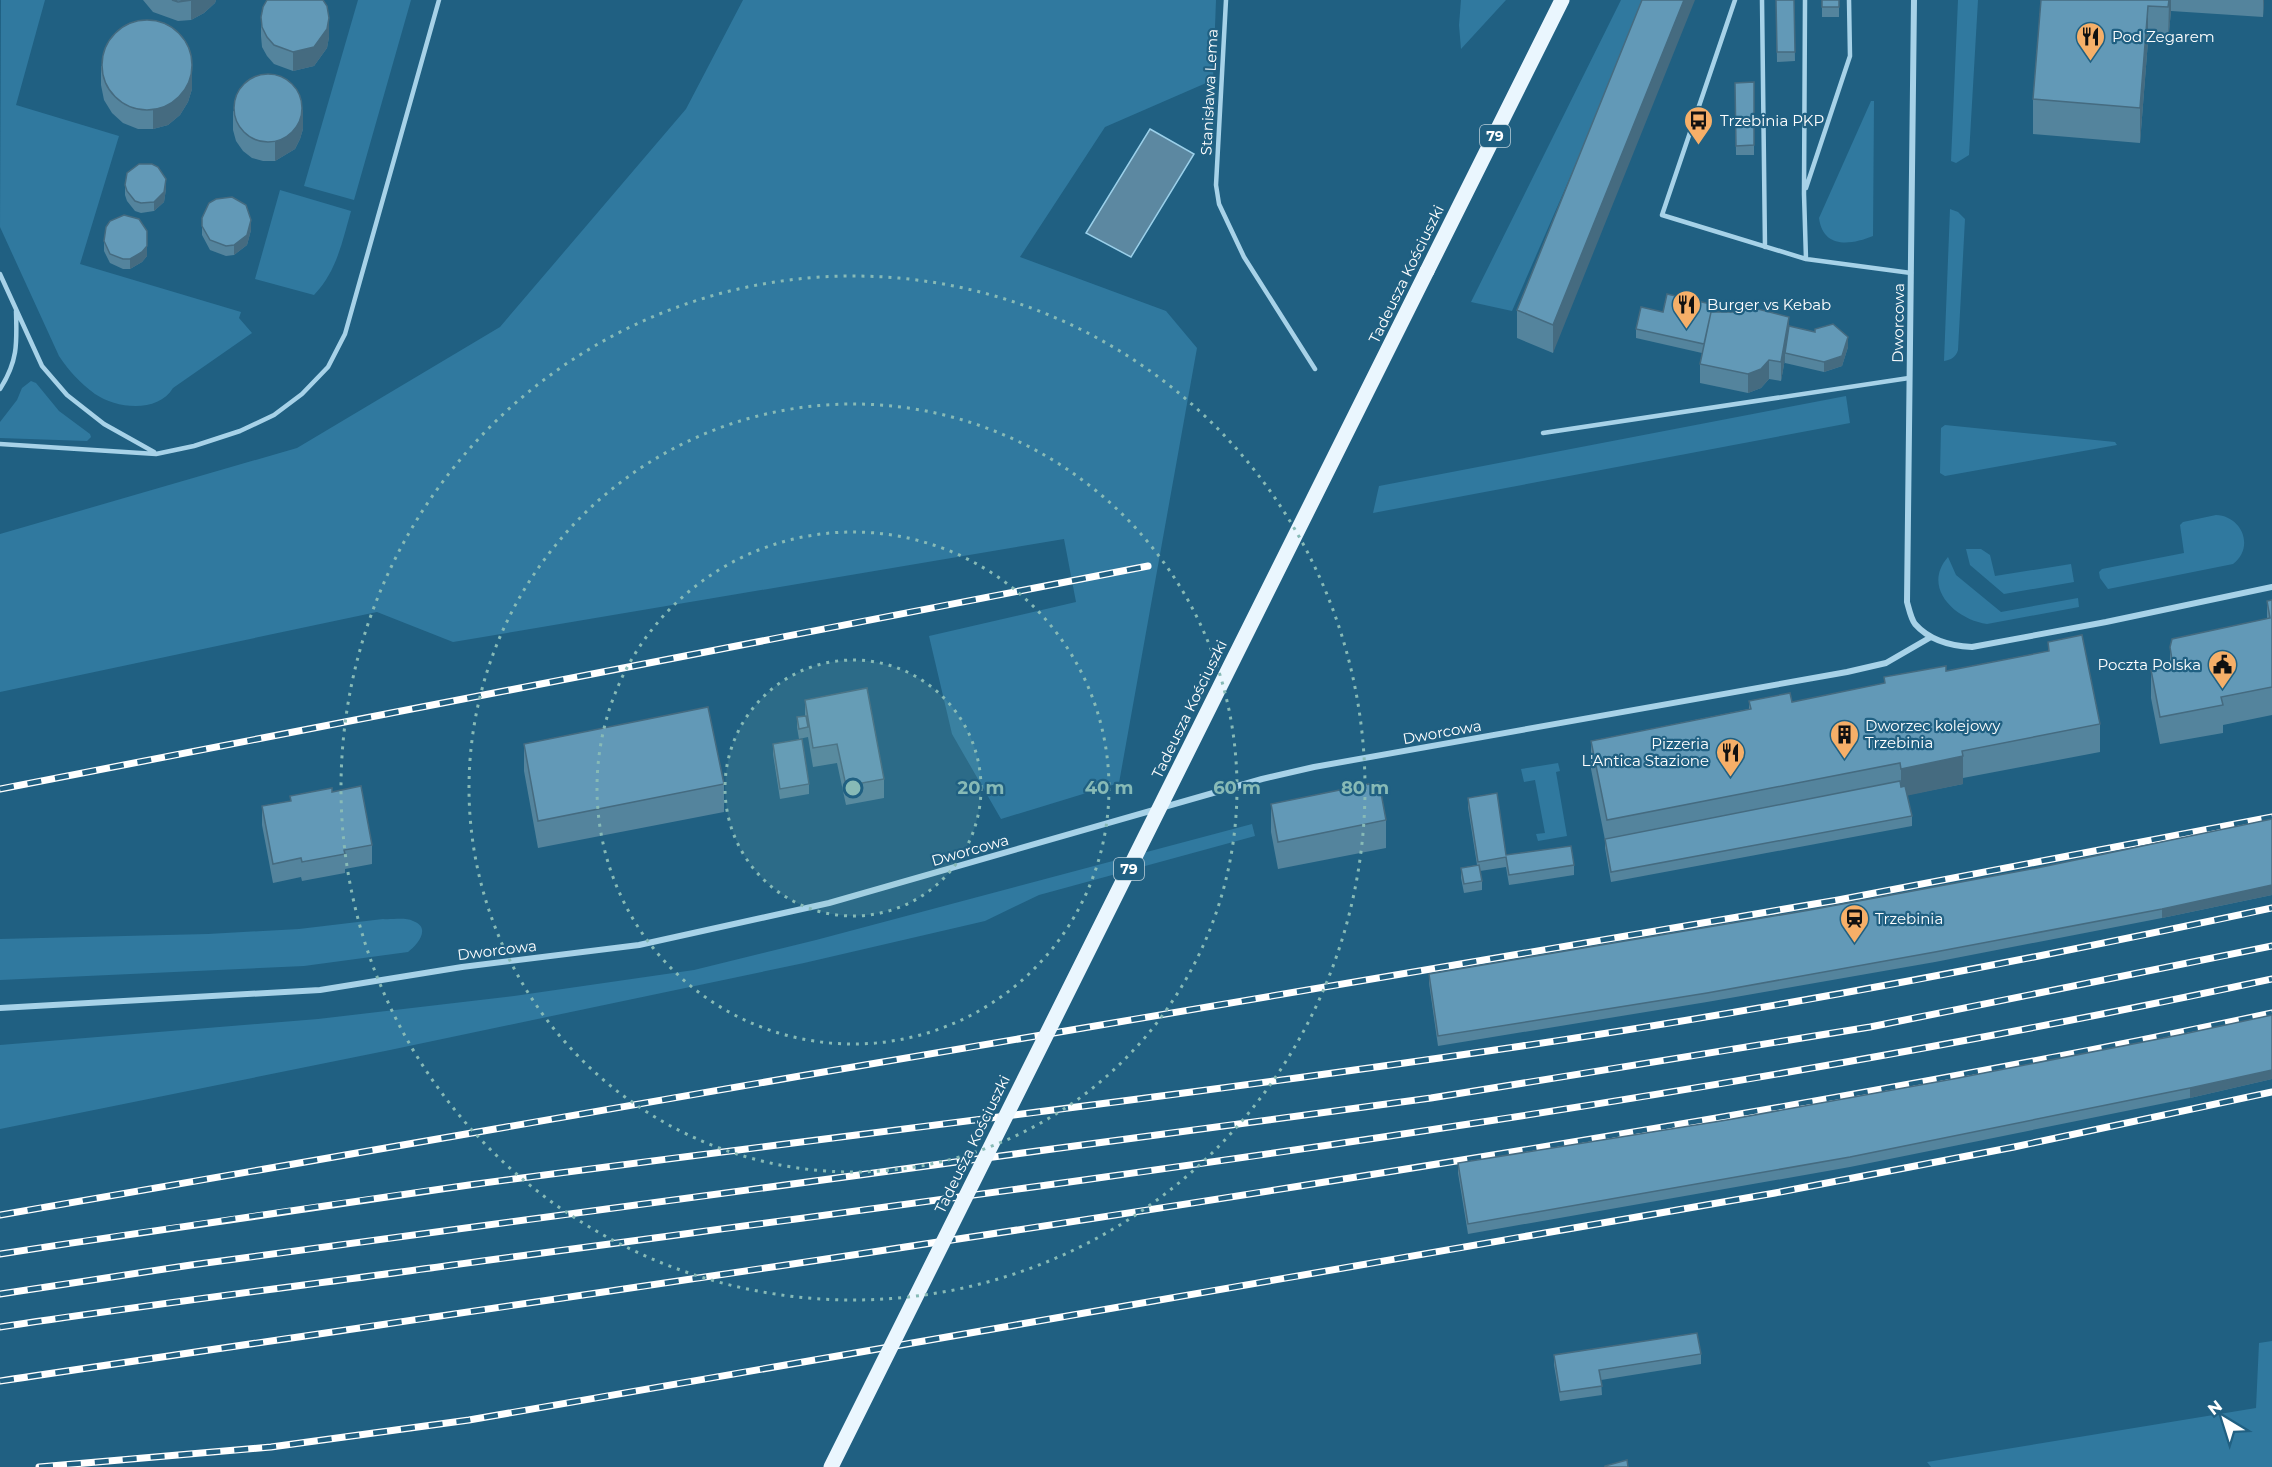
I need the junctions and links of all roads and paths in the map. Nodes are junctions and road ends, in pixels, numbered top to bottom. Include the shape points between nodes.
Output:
1 (439, 0) edge
2 (1227, 0) edge
3 (1562, 0) edge
4 (1735, 0) edge
5 (1762, 0) edge
6 (1805, 0) edge
7 (1850, 0) edge
8 (1914, 0) edge
9 (1804, 194) junction
10 (1765, 247) junction
11 (1806, 259) junction
12 (1911, 273) junction
13 (0, 274) edge
14 (16, 308) junction
15 (1315, 369) dead end
16 (1909, 378) junction
17 (0, 389) edge
18 (1543, 433) dead end
19 (0, 444) edge
20 (156, 454) junction
21 (2272, 588) edge
22 (1931, 637) junction
23 (0, 1008) edge
24 (831, 1467) edge

1 - 20 lane via 345,334 328,367 274,415 240,431
2 - 15 lane, Stanisława Lema via 1216,185 1219,204 1244,257
3 - 24 main road, Tadeusza Kościuszki / 79, bridge
4 - 10 lane via 1662,215
5 - 10 lane
6 - 9 lane
7 - 9 lane via 1850,56
8 - 12 street, Dworcowa
9 - 11 lane
10 - 11 lane
11 - 12 lane
12 - 16 street, Dworcowa
13 - 14 lane
14 - 17 lane via 17,344 11,372
14 - 20 lane via 42,366 67,395 104,424
16 - 18 lane
16 - 22 street, Dworcowa via 1907,602 1914,623
19 - 20 lane
21 - 22 street, Dworcowa via 1972,647 1950,646
22 - 23 street, Dworcowa via 1886,663 1847,672 1348,760 1262,779 829,903 639,945 320,990

